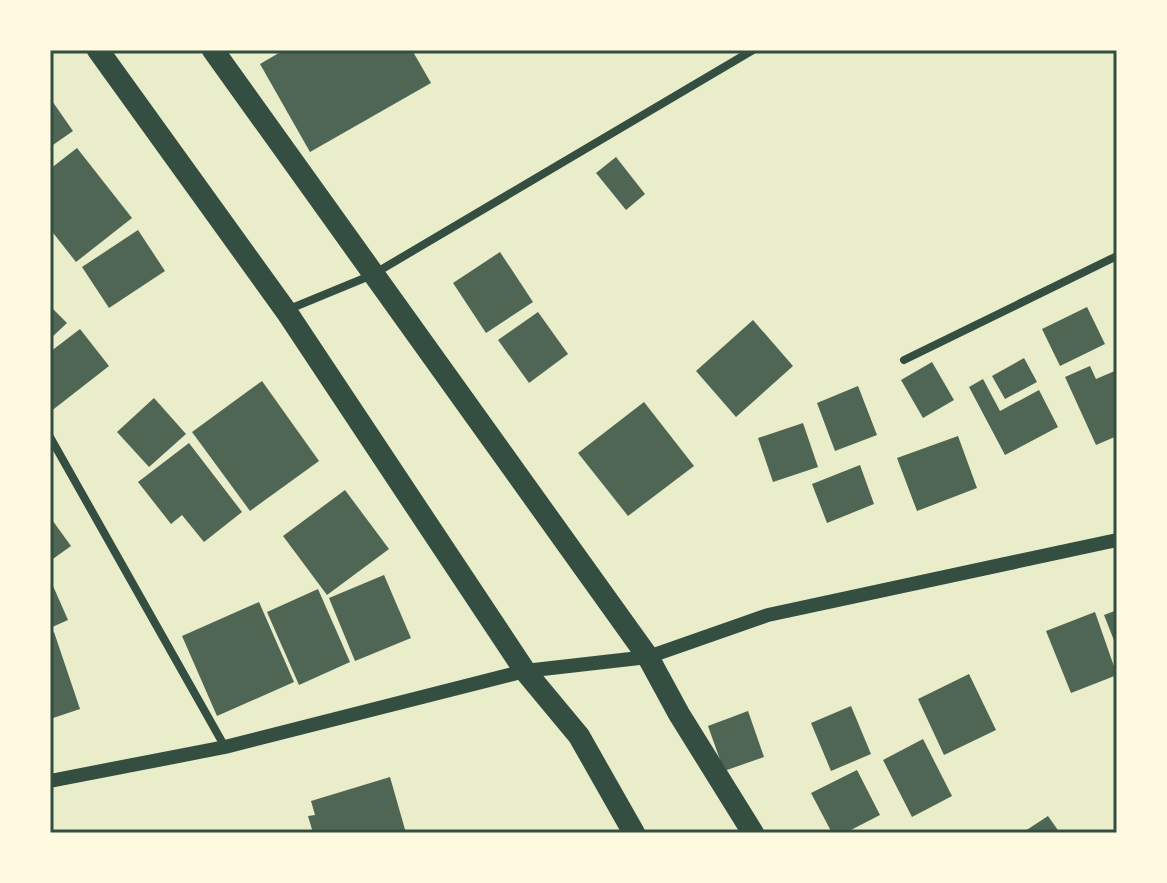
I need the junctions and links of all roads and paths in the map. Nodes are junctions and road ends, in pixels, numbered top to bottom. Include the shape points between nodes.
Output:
1 (98, 50) edge
2 (213, 50) edge
3 (753, 50) edge
4 (1117, 256) edge
5 (372, 275) junction
6 (286, 311) junction
7 (904, 360) dead end
8 (50, 437) edge
9 (1117, 540) edge
10 (648, 657) junction
11 (525, 671) junction
12 (225, 747) junction
13 (50, 781) edge
14 (634, 833) edge
15 (753, 833) edge

1 - 6 highway
2 - 5 highway
3 - 5 street
4 - 7 street
5 - 6 street
5 - 10 highway
6 - 11 highway
8 - 12 street
9 - 10 street via 768,615
10 - 11 street
10 - 15 highway
11 - 12 street
11 - 14 highway via 579,736
12 - 13 street

